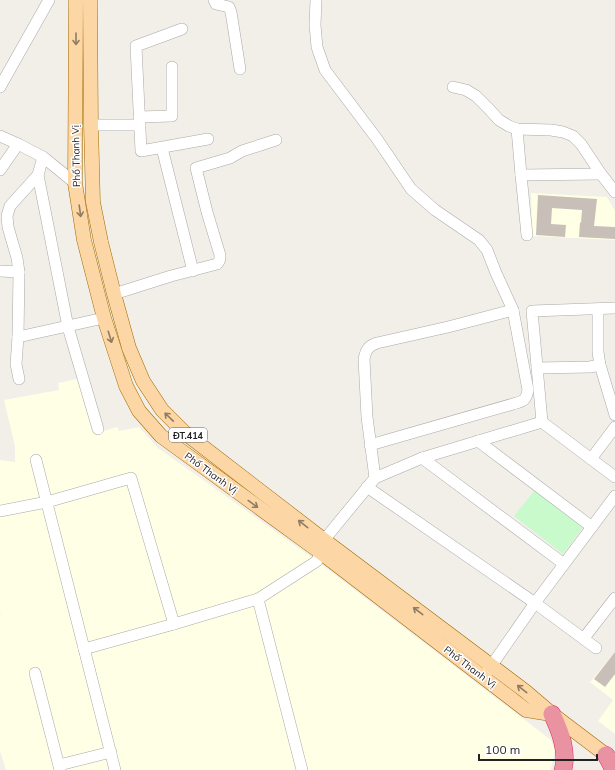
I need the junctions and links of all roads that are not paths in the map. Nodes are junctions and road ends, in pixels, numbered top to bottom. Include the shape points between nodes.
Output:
1 (49, 0) edge
2 (76, 0) edge
3 (90, 0) edge
4 (214, 0) edge
5 (316, 0) edge
6 (182, 29) dead end
7 (172, 67) dead end
8 (240, 69) dead end
9 (0, 87) edge
10 (453, 87) dead end
11 (139, 121) junction
12 (91, 125) junction
13 (517, 129) junction
14 (0, 136) edge
15 (208, 139) dead end
16 (276, 140) dead end
17 (18, 144) junction
18 (163, 152) dead end
19 (42, 158) junction
20 (0, 170) edge
21 (601, 174) junction
22 (38, 175) junction
23 (520, 175) junction
24 (75, 183) junction
25 (615, 192) edge
26 (527, 235) dead end
27 (0, 270) edge
28 (193, 271) junction
29 (19, 272) junction
30 (114, 294) junction
31 (615, 308) edge
32 (598, 309) junction
33 (513, 310) junction
34 (104, 318) junction
35 (68, 327) junction
36 (18, 338) junction
37 (600, 365) junction
38 (537, 368) junction
39 (18, 379) dead end
40 (615, 415) edge
41 (542, 422) junction
42 (615, 428) edge
43 (98, 429) dead end
44 (478, 441) junction
45 (370, 446) junction
46 (422, 458) junction
47 (592, 459) junction
48 (36, 460) dead end
49 (615, 477) edge
50 (375, 478) junction
51 (367, 487) junction
52 (615, 496) edge
53 (47, 502) junction
54 (0, 511) edge
55 (592, 527) junction
56 (322, 546) junction
57 (564, 564) junction
58 (615, 598) edge
59 (258, 599) junction
60 (535, 603) junction
61 (174, 624) junction
62 (584, 638) junction
63 (596, 648) dead end
64 (84, 649) junction
65 (488, 672) junction
66 (35, 673) dead end
67 (552, 714) junction
68 (111, 752) junction
69 (611, 758) edge
70 (60, 768) edge
71 (115, 770) edge
72 (302, 770) edge
73 (563, 770) edge
74 (614, 770) edge

1 - 9 street
2 -> 24 main road, Phố Thanh Vị
3 - 12 main road, Phố Thanh Vị / ĐT.414
4 - 8 street via 216,4 228,7 231,12
5 - 33 street via 317,47 325,70 411,189 435,210 478,240 487,250
6 - 11 street via 136,46
7 - 11 street via 172,116
10 - 13 street via 476,96 499,120
11 - 12 street
11 - 15 street via 142,151
12 - 30 main road, Phố Thanh Vị / ĐT.414 via 93,202
13 - 21 street via 551,130 573,136
13 - 23 street
14 - 17 street
16 - 28 street via 196,168 220,260 217,264
17 - 19 street
17 - 20 street
18 - 28 street
19 - 22 street
19 - 24 street
21 - 23 street
21 - 25 street
22 - 29 street via 10,206 7,216
22 - 35 street
23 - 26 street
24 -> 34 main road, Phố Thanh Vị via 84,240
27 - 29 street
28 - 30 street
29 - 36 street
56 -> 30 main road, Phố Thanh Vị / ĐT.414 via 185,433 162,410 143,382 129,348
31 - 32 street
32 - 37 street
32 - 38 street via 532,311
33 - 45 street via 370,345 364,358
33 - 45 street via 528,390 523,401
34 - 35 street
34 -> 56 main road, Phố Thanh Vị via 126,386 139,411 161,436
35 - 36 street
35 - 43 street
36 - 39 street
37 - 38 street
37 - 40 street
38 - 41 street
41 - 44 street
41 - 47 street
42 - 47 street
44 - 46 street
44 - 55 street
45 - 50 street
46 - 50 street
46 - 57 street
47 - 49 street
48 - 53 street
50 - 51 street
51 - 56 street
51 - 60 street
52 - 55 street
53 - 54 street
53 - 61 street via 131,478
53 - 64 street
55 - 57 street
56 - 59 street via 317,561
56 - 65 main road, Phố Thanh Vị / ĐT.414
57 - 60 street
58 - 62 street
59 - 61 street
59 - 72 street
60 - 62 street
60 - 65 street
61 - 64 street
62 - 63 street
64 - 68 street
65 - 67 main road, Phố Thanh Vị / ĐT.414 via 525,691
66 - 70 street
67 - 69 main road, Phố Thanh Vị / ĐT.414
67 - 73 highway via 564,748
68 - 70 street
68 - 71 street
69 - 74 highway

